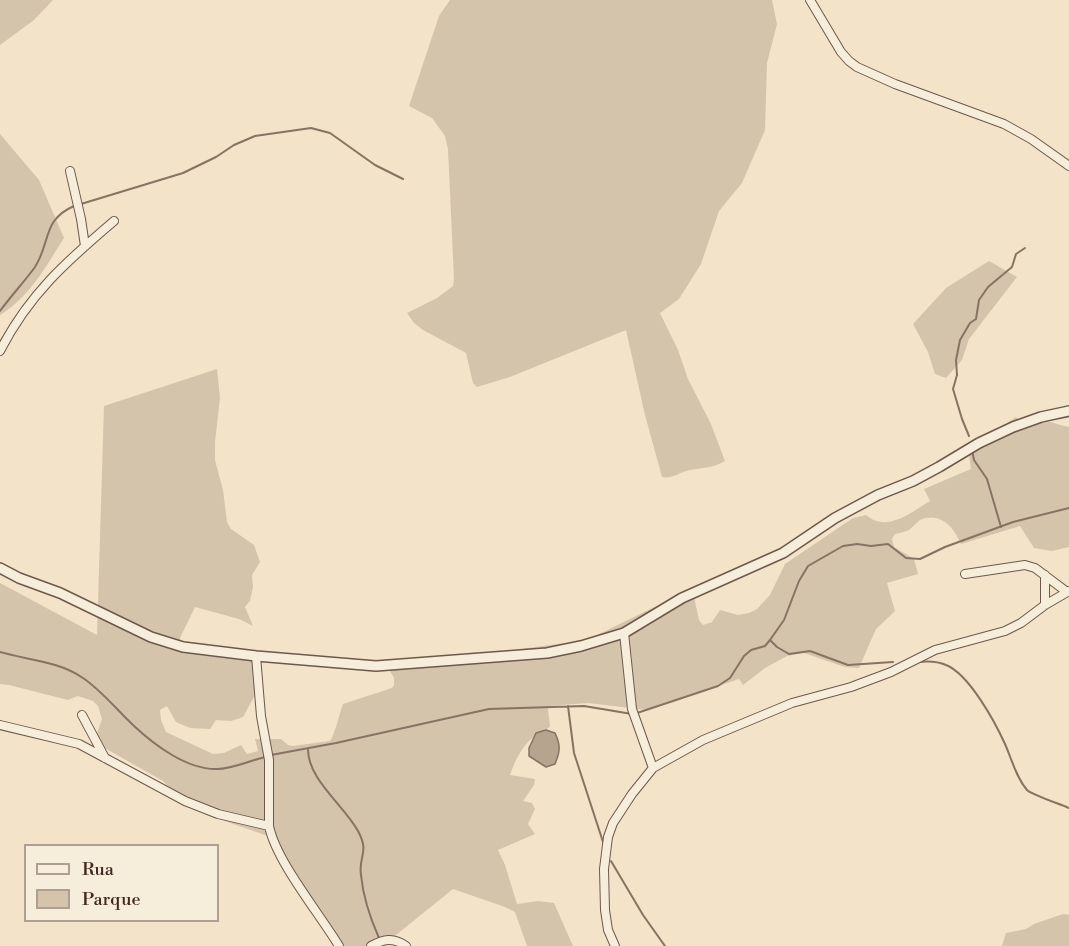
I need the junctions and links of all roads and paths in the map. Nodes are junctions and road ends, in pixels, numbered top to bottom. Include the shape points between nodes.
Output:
1 (810, 0) edge
2 (1069, 166) edge
3 (70, 171) dead end
4 (114, 221) dead end
5 (85, 246) junction
6 (0, 351) edge
7 (1069, 411) edge
8 (0, 567) edge
9 (965, 574) dead end
10 (1045, 575) junction
11 (1068, 592) edge
12 (1045, 605) junction
13 (624, 633) junction
14 (256, 656) junction
15 (82, 715) dead end
16 (0, 725) edge
17 (105, 758) junction
18 (653, 768) junction
19 (269, 826) junction
20 (339, 946) edge
21 (371, 946) edge
22 (406, 946) edge
23 (615, 946) edge

1 - 2 street via 841,52 857,67 1004,124
3 - 5 street
4 - 5 street
5 - 6 street via 40,289
7 - 13 street via 1041,417 979,443 913,481 843,513 783,553 682,598
8 - 14 street via 151,637 183,647
9 - 10 street via 1025,565
10 - 11 street
10 - 12 street
11 - 12 street
12 - 18 street via 1005,631 935,650 851,687 792,703 703,740
13 - 14 street via 547,653 375,666
13 - 18 street via 633,713
14 - 19 street via 268,756
15 - 17 street
16 - 17 street via 80,744
17 - 19 street via 185,801 218,814
18 - 23 street via 620,813 608,837 605,910
19 - 20 street via 274,846
21 - 22 street via 393,939

